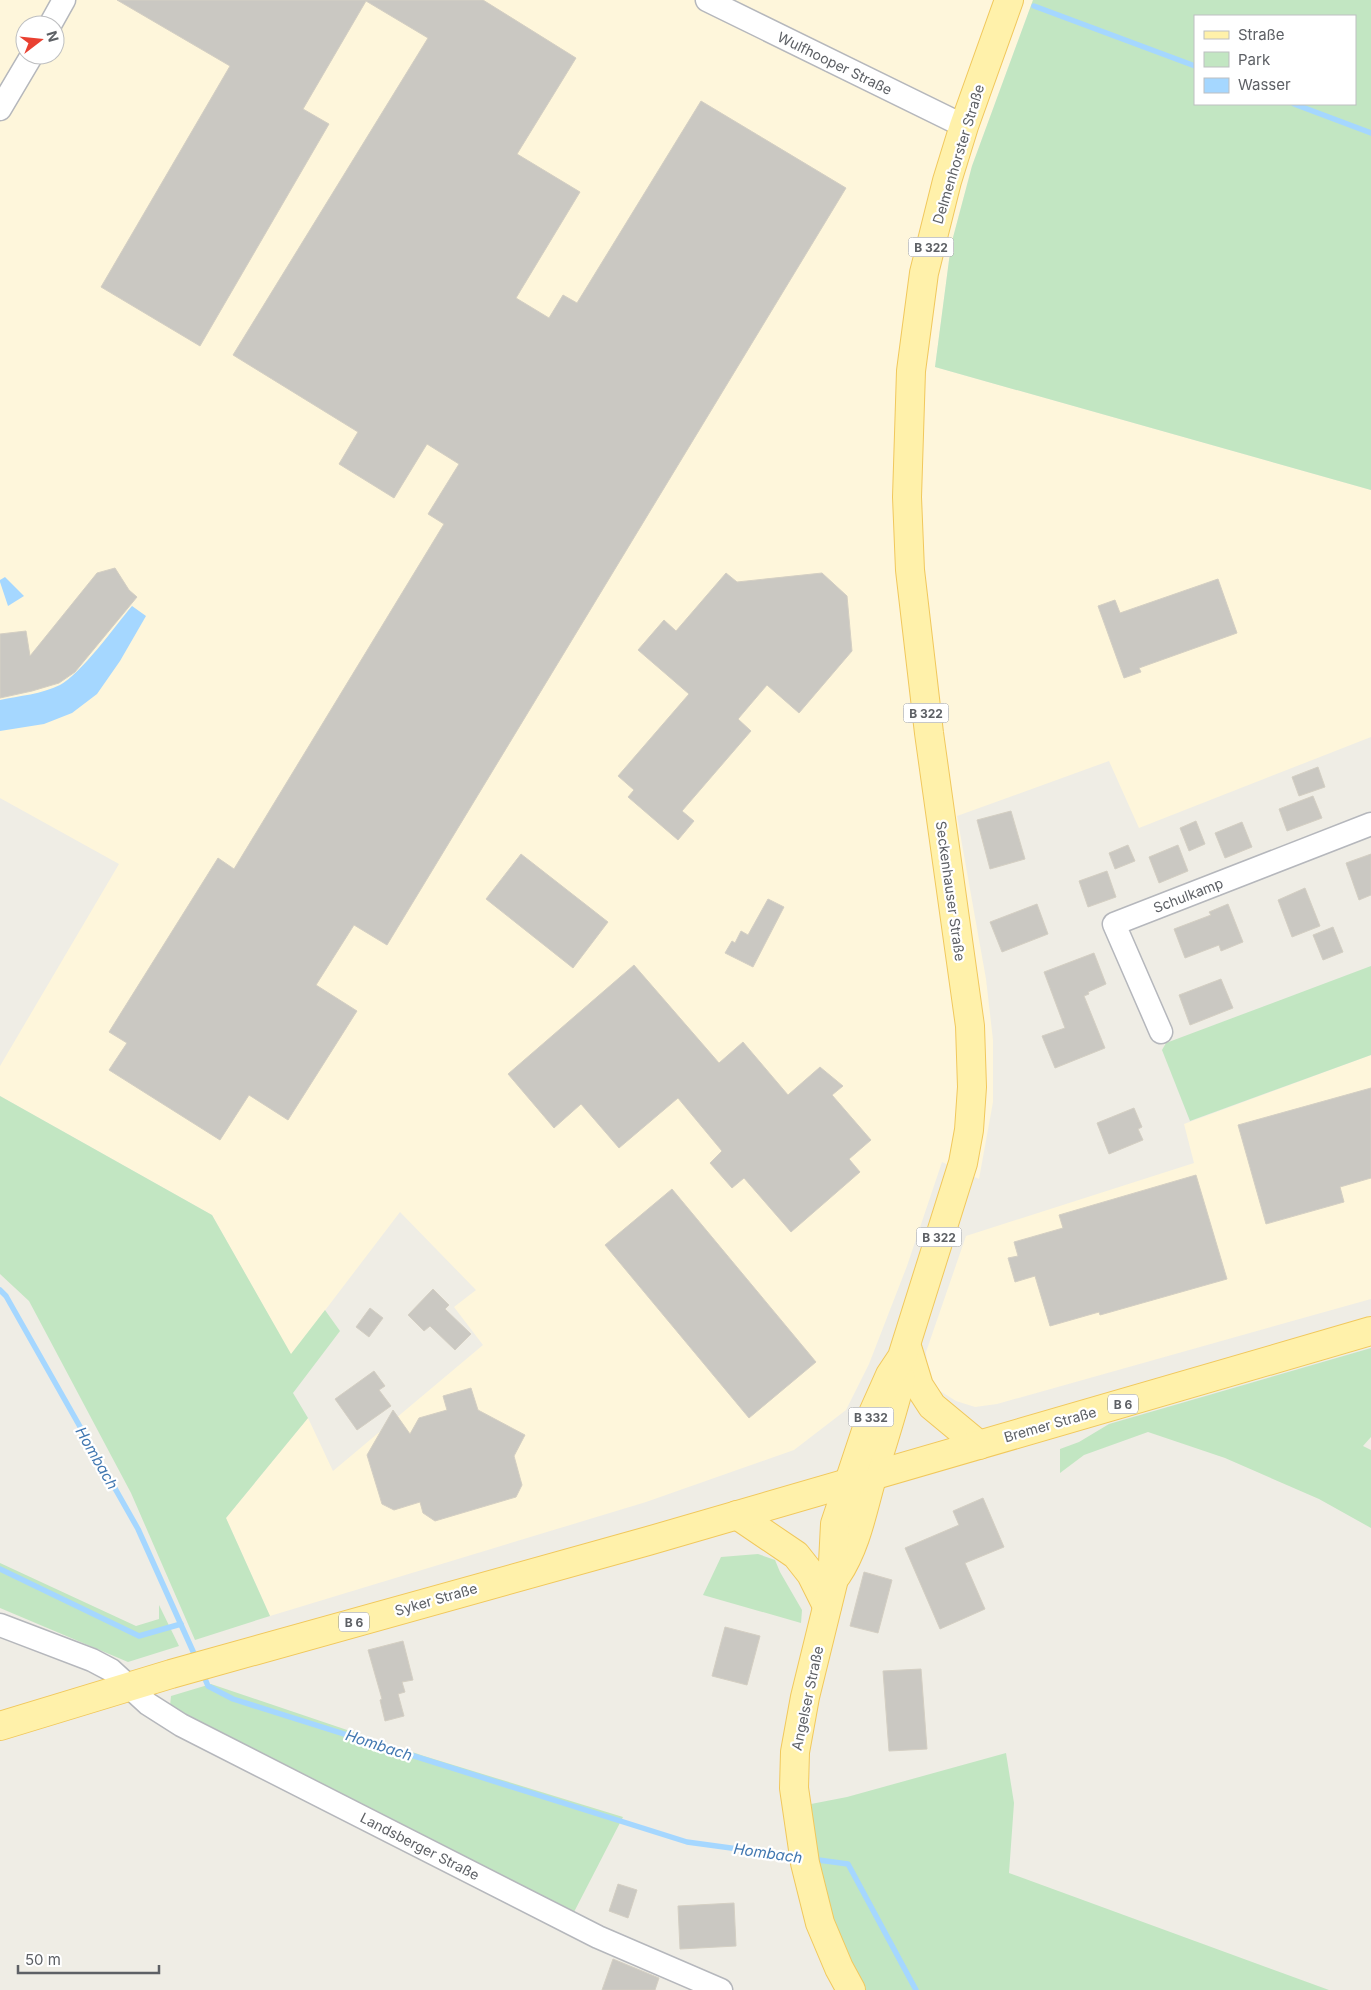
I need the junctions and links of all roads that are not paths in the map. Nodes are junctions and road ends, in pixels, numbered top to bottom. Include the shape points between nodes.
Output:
1 (64, 0) edge
2 (706, 0) edge
3 (1010, 0) edge
4 (56, 15) edge
5 (26, 65) edge
6 (0, 109) edge
7 (964, 126) junction
8 (908, 416) joint
9 (1371, 824) edge
10 (1161, 1032) dead end
11 (1371, 1331) edge
12 (904, 1351) junction
13 (979, 1445) junction
14 (862, 1477) junction
15 (737, 1514) junction
16 (827, 1606) junction
17 (0, 1625) edge
18 (130, 1686) junction
19 (0, 1726) edge
20 (846, 1989) edge
21 (721, 1990) edge

1 - 4 street
2 - 7 street, Wulfhooper Straße
3 - 7 main road, Delmenhorster Straße / B 322
5 - 6 street
7 - 8 main road, Delmenhorster Straße / B 322 via 924,273
8 - 12 main road, Seckenhauser Straße / B 322 via 911,580 970,1026 972,1087 969,1130 962,1163
9 - 10 street, Schulkamp via 1114,924
11 - 13 main road, Bremer Straße / B 6
12 - 13 main road via 919,1386 932,1406
12 - 14 main road, B 322 via 901,1379 889,1426
13 - 14 main road, Bremer Straße / B 6
14 - 15 main road, Syker Straße / B 6
14 - 16 main road, Angelser Straße via 857,1532 834,1579
15 - 16 main road via 796,1555 811,1574
15 - 18 main road, Syker Straße / B 6
16 - 20 main road, Angelser Straße via 795,1752 794,1788 820,1923
17 - 18 street, Landsberger Straße via 92,1660
18 - 19 main road, Syker Straße / B 6
18 - 21 street, Landsberger Straße via 148,1704 181,1725 598,1937

